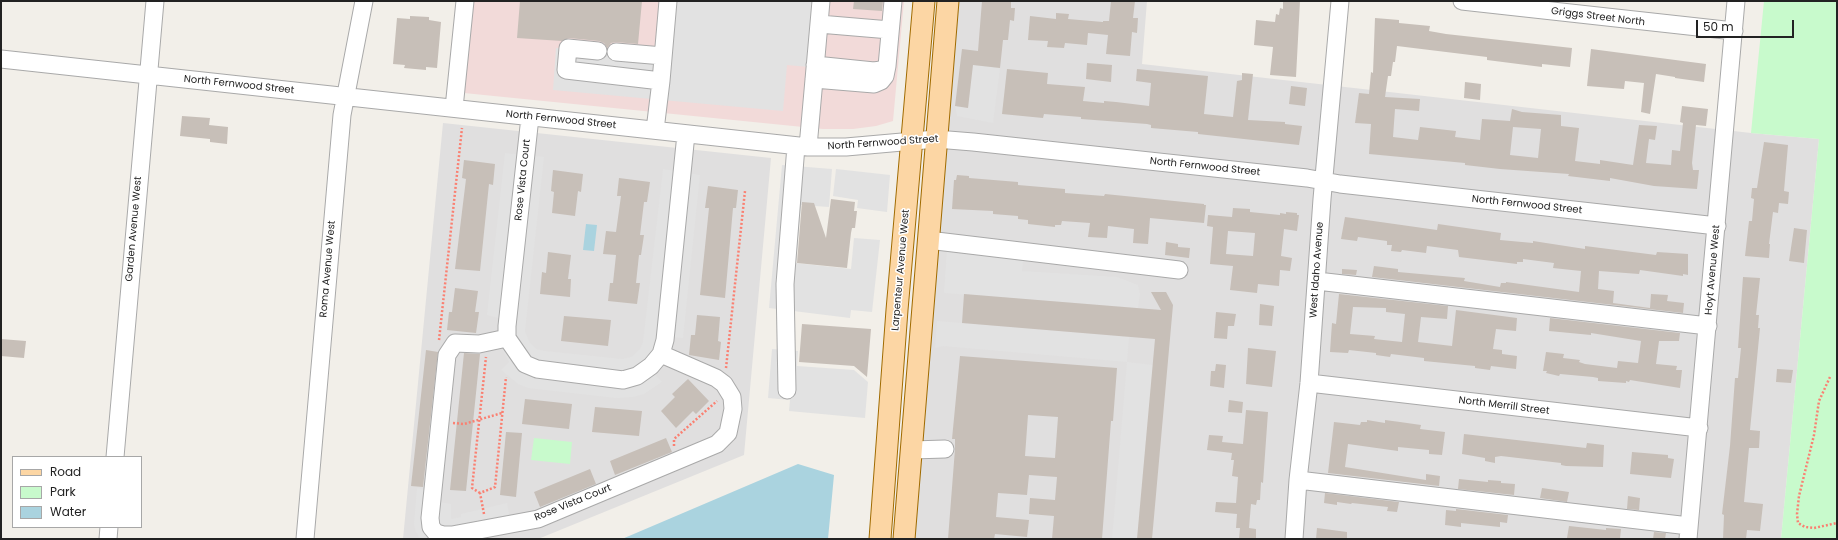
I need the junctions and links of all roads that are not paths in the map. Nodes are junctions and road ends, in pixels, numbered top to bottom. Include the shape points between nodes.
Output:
1 (155, 1) edge
2 (364, 1) edge
3 (465, 1) edge
4 (668, 1) edge
5 (821, 1) edge
6 (893, 1) edge
7 (924, 1) edge
8 (948, 1) edge
9 (1340, 1) edge
10 (1462, 1) edge
11 (1736, 1) edge
12 (819, 24) junction
13 (890, 30) junction
14 (1734, 31) junction
15 (598, 51) dead end
16 (616, 52) dead end
17 (663, 56) junction
18 (1, 59) edge
19 (815, 72) junction
20 (148, 75) junction
21 (661, 81) junction
22 (344, 96) junction
23 (454, 108) junction
24 (530, 117) junction
25 (655, 130) junction
26 (686, 134) junction
27 (936, 139) junction
28 (912, 140) junction
29 (802, 146) junction
30 (1324, 181) junction
31 (1717, 226) junction
32 (928, 240) junction
33 (1178, 270) dead end
34 (1316, 281) junction
35 (1708, 326) junction
36 (507, 338) junction
37 (661, 354) junction
38 (1309, 383) junction
39 (787, 390) dead end
40 (1699, 428) junction
41 (945, 449) dead end
42 (912, 450) junction
43 (115, 456) edge
44 (1298, 480) junction
45 (109, 528) edge
46 (1689, 532) edge
47 (108, 539) edge
48 (305, 539) edge
49 (880, 539) edge
50 (904, 539) edge
51 (1294, 539) edge

1 - 20 street, Garden Avenue West
2 - 22 street, Roma Avenue West via 352,71
3 - 23 street
4 - 17 street
5 - 12 street
6 - 13 street
7 - 28 main road, Larpenteur Avenue West
8 - 27 main road
9 - 30 street, West Idaho Avenue
10 - 14 street, Griggs Street North
11 - 14 street, Hoyt Avenue West
12 - 13 street
12 - 19 street
13 - 19 street via 887,66 881,81 874,84
14 - 31 street, Hoyt Avenue West
15 - 21 street via 568,48 566,70
16 - 17 street
17 - 21 street
18 - 20 street, North Fernwood Street
19 - 29 street
20 - 22 street, North Fernwood Street
20 - 43 street, Garden Avenue West
21 - 25 street
22 - 23 street, North Fernwood Street
22 - 48 street, Roma Avenue West
23 - 24 street, North Fernwood Street
24 - 25 street, North Fernwood Street
24 - 36 street, Rose Vista Court
25 - 26 street, North Fernwood Street
26 - 29 street, North Fernwood Street
26 - 37 street via 665,340
27 - 28 street, North Fernwood Street
27 - 30 street, North Fernwood Street
27 - 32 main road
28 - 29 street, North Fernwood Street via 846,147
28 - 49 main road, Larpenteur Avenue West
29 - 39 street via 785,284
30 - 31 street, North Fernwood Street
30 - 34 street, West Idaho Avenue
31 - 35 street, Hoyt Avenue West
32 - 33 street
32 - 42 main road
34 - 35 street
34 - 38 street, West Idaho Avenue
35 - 40 street, Hoyt Avenue West
36 - 37 street via 525,364 537,369 623,380 637,376 651,366
36 - 37 street, Rose Vista Court via 479,344 455,343 448,355 431,527 443,536 538,519 717,444 728,433 733,408 732,397 724,384
38 - 40 street, North Merrill Street
38 - 44 street, West Idaho Avenue
40 - 46 street, Hoyt Avenue West
41 - 42 street
42 - 50 main road
44 - 46 street
44 - 51 street, West Idaho Avenue
45 - 47 street

